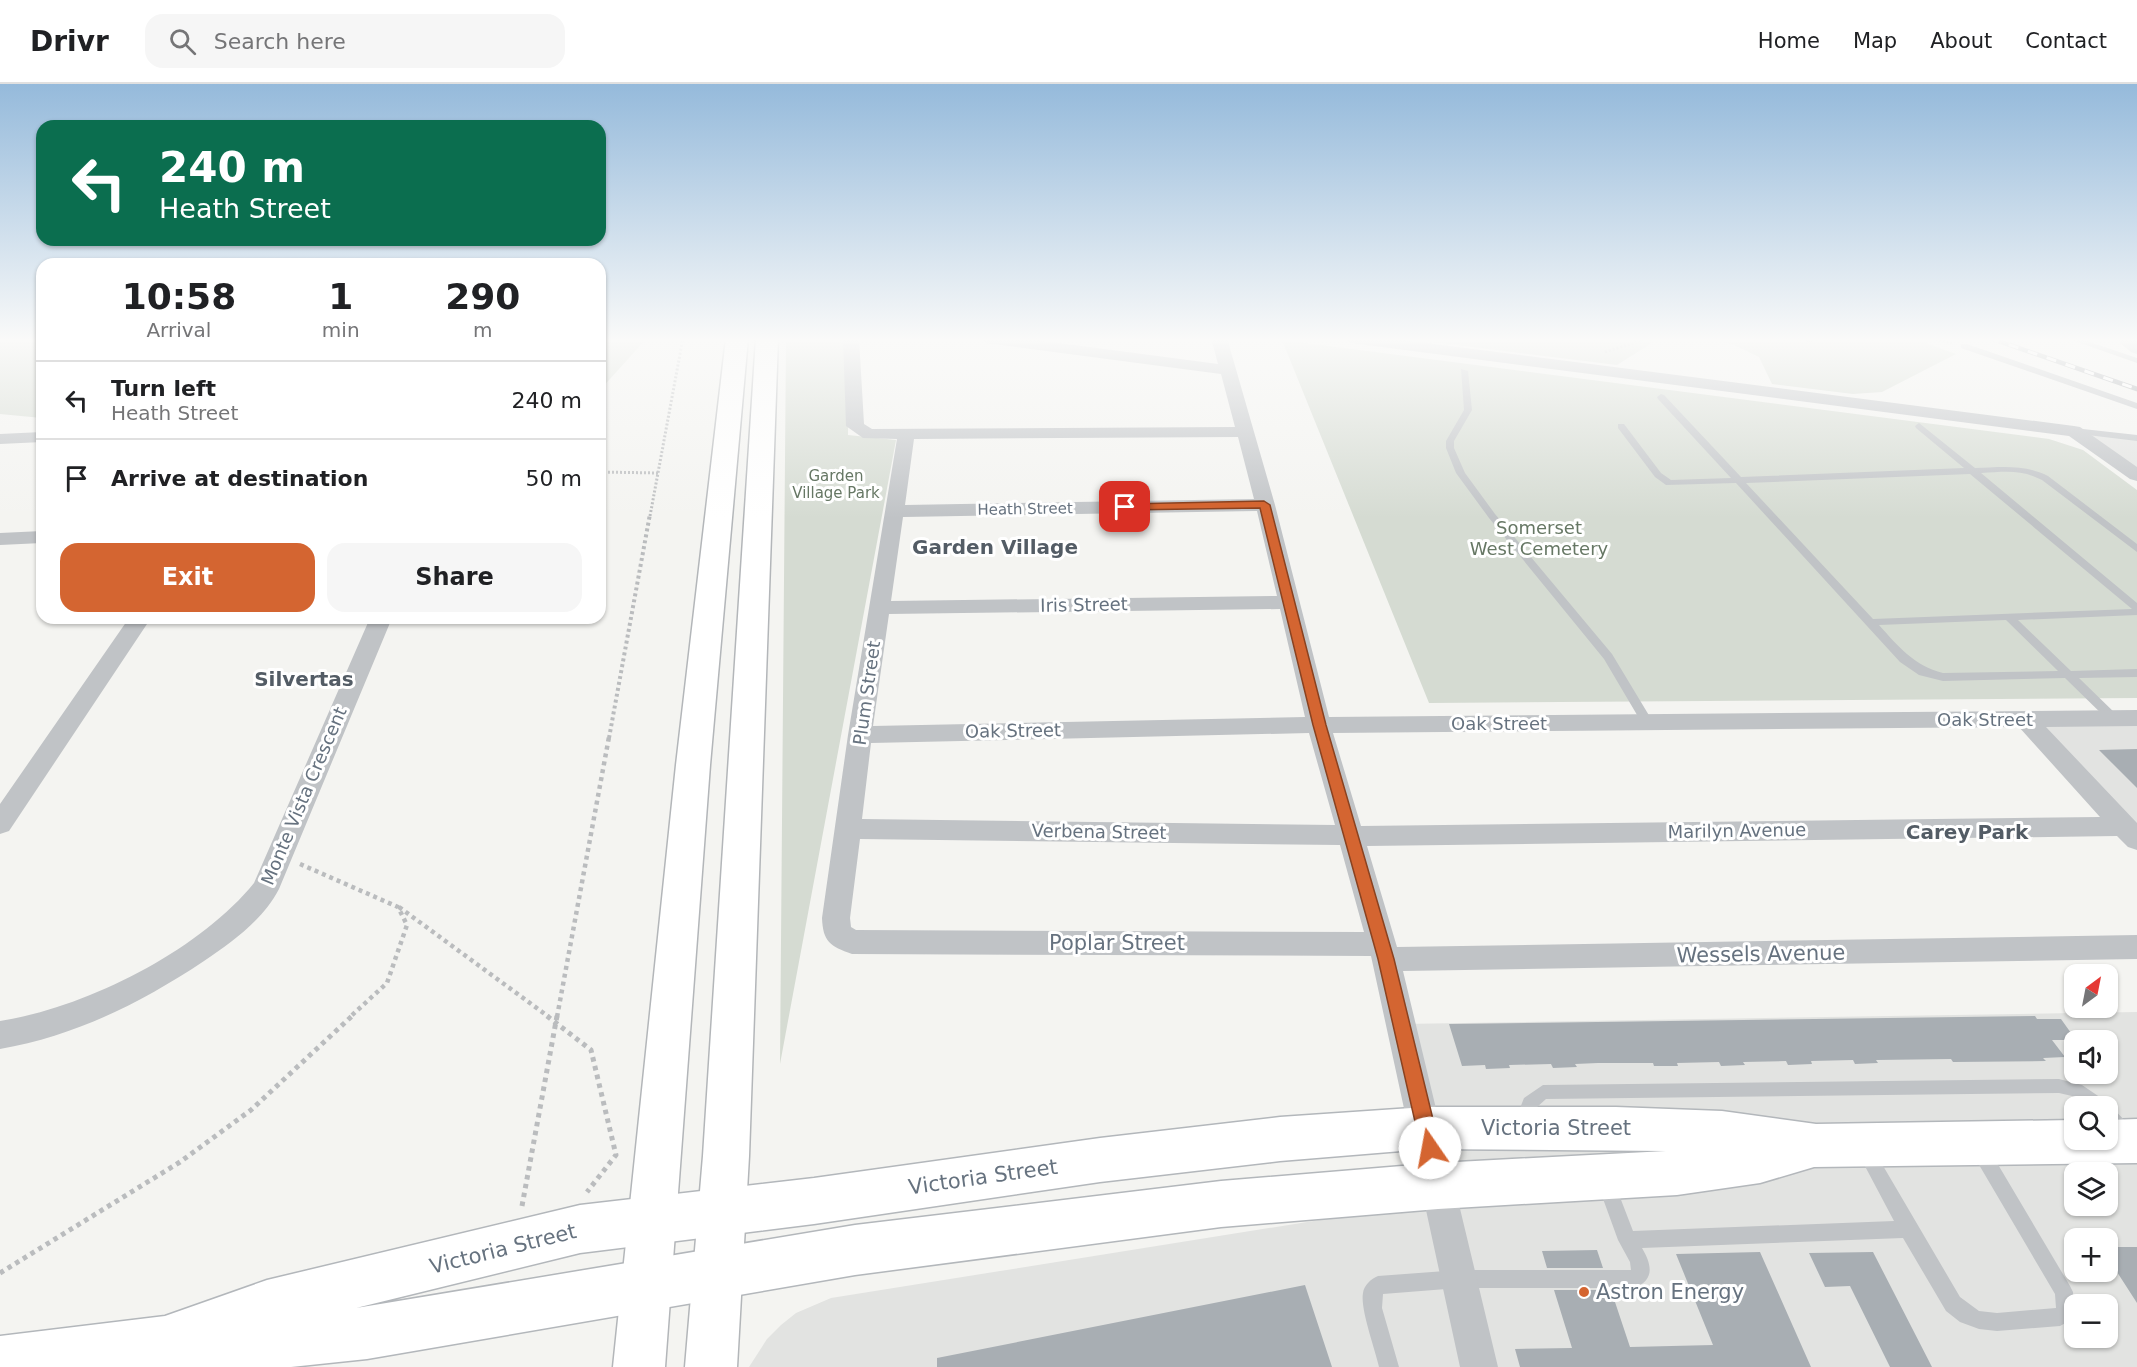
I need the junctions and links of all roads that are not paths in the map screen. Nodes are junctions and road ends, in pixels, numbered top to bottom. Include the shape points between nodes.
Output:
1 (731, 398) edge
2 (764, 398) edge
3 (854, 398) edge
4 (1235, 398) edge
5 (1467, 398) edge
6 (1662, 398) edge
7 (1817, 398) edge
8 (2114, 398) edge
9 (2137, 406) edge
10 (1621, 426) dead end
11 (1919, 426) dead end
12 (2074, 431) junction
13 (1245, 432) junction
14 (906, 435) junction
15 (36, 437) edge
16 (2137, 438) edge
17 (0, 439) edge
18 (1972, 471) junction
19 (2137, 475) edge
20 (1738, 481) junction
21 (1264, 505) junction
22 (893, 511) junction
23 (36, 537) edge
24 (0, 539) edge
25 (2137, 549) edge
26 (1289, 602) junction
27 (879, 608) junction
28 (2137, 608) edge
29 (2137, 612) edge
30 (2008, 617) junction
31 (1870, 622) junction
32 (136, 624) edge
33 (378, 624) edge
34 (2137, 673) edge
35 (2069, 675) junction
36 (2125, 718) edge
37 (2025, 719) junction
38 (1647, 722) junction
39 (1319, 725) junction
40 (860, 735) junction
41 (0, 824) edge
42 (849, 829) junction
43 (2131, 833) edge
44 (1349, 835) junction
45 (852, 942) joint
46 (2137, 947) edge
47 (1384, 952) junction
48 (0, 1035) edge
49 (2085, 1096) edge
50 (1426, 1128) junction
51 (1521, 1128) junction
52 (2126, 1132) edge
53 (1977, 1145) junction
54 (1816, 1146) junction
55 (1863, 1146) junction
56 (1604, 1177) junction
57 (1438, 1186) junction
58 (720, 1213) junction
59 (653, 1220) junction
60 (1908, 1229) junction
61 (1627, 1240) junction
62 (718, 1273) junction
63 (1459, 1279) junction
64 (648, 1286) junction
65 (165, 1342) junction
66 (0, 1362) edge
67 (639, 1367) edge
68 (711, 1367) edge
69 (1389, 1367) edge
70 (1479, 1367) edge

1 - 59 main road via 693,765
2 - 58 main road
3 - 14 street via 855,426 869,434
4 - 13 street
5 - 38 lane via 1468,410 1450,441 1461,472 1492,516 1608,657
6 - 20 lane
7 - 12 street
8 - 9 lane
10 - 20 lane via 1664,481
11 - 18 lane
12 - 16 lane
12 - 19 street
13 - 14 street
13 - 21 street
14 - 22 street, Plum Street
15 - 17 street
18 - 20 lane
18 - 25 lane via 2018,469 2041,475
18 - 28 lane
20 - 31 lane
21 - 22 street, Heath Street
21 - 26 street
22 - 27 street, Plum Street
23 - 24 street
26 - 27 street, Iris Street
26 - 39 street
27 - 40 street, Plum Street
29 - 30 lane
30 - 31 lane
30 - 35 lane
31 - 35 lane via 1904,659 1932,675
32 - 41 street
33 - 48 street, Monte Vista Crescent via 265,890 250,909 236,923 122,997 70,1018
34 - 35 lane
35 - 36 lane
36 - 37 street, Oak Street
37 - 38 street, Oak Street
37 - 43 street
38 - 39 street, Oak Street
39 - 40 street, Oak Street
39 - 44 street
40 - 42 street, Plum Street
42 - 44 street, Verbena Street
42 - 45 street, Plum Street via 836,918 837,933
43 - 44 street, Marilyn Avenue
44 - 47 street
45 - 47 street, Poplar Street
46 - 47 street, Wessels Avenue
47 - 50 street
49 - 51 lane via 2059,1086 1543,1092 1530,1103
50 - 51 main road, Victoria Street
50 - 57 street
50 - 58 main road, Victoria Street via 1134,1156
51 - 54 main road, Victoria Street via 1722,1132
52 - 53 main road, Victoria Street
53 - 55 main road, Victoria Street
53 - 60 lane via 2056,1276 2064,1292 2066,1312 2060,1317 1997,1322 1967,1315 1943,1290
54 - 55 main road, Victoria Street
54 - 56 main road, Victoria Street via 1736,1166
55 - 60 lane
56 - 57 main road, Victoria Street
56 - 61 lane
57 - 62 main road, Victoria Street via 1221,1204 855,1250
57 - 63 street
58 - 59 main road, Victoria Street
58 - 62 main road
59 - 64 main road
59 - 65 main road, Victoria Street via 580,1229 267,1305
60 - 61 lane
61 - 63 lane via 1641,1274 1634,1279
62 - 64 main road, Victoria Street
62 - 68 main road
63 - 69 lane via 1378,1285 1372,1293 1373,1308
63 - 70 street
64 - 65 main road, Victoria Street via 367,1333 204,1347
64 - 67 main road
65 - 66 main road, Victoria Street

